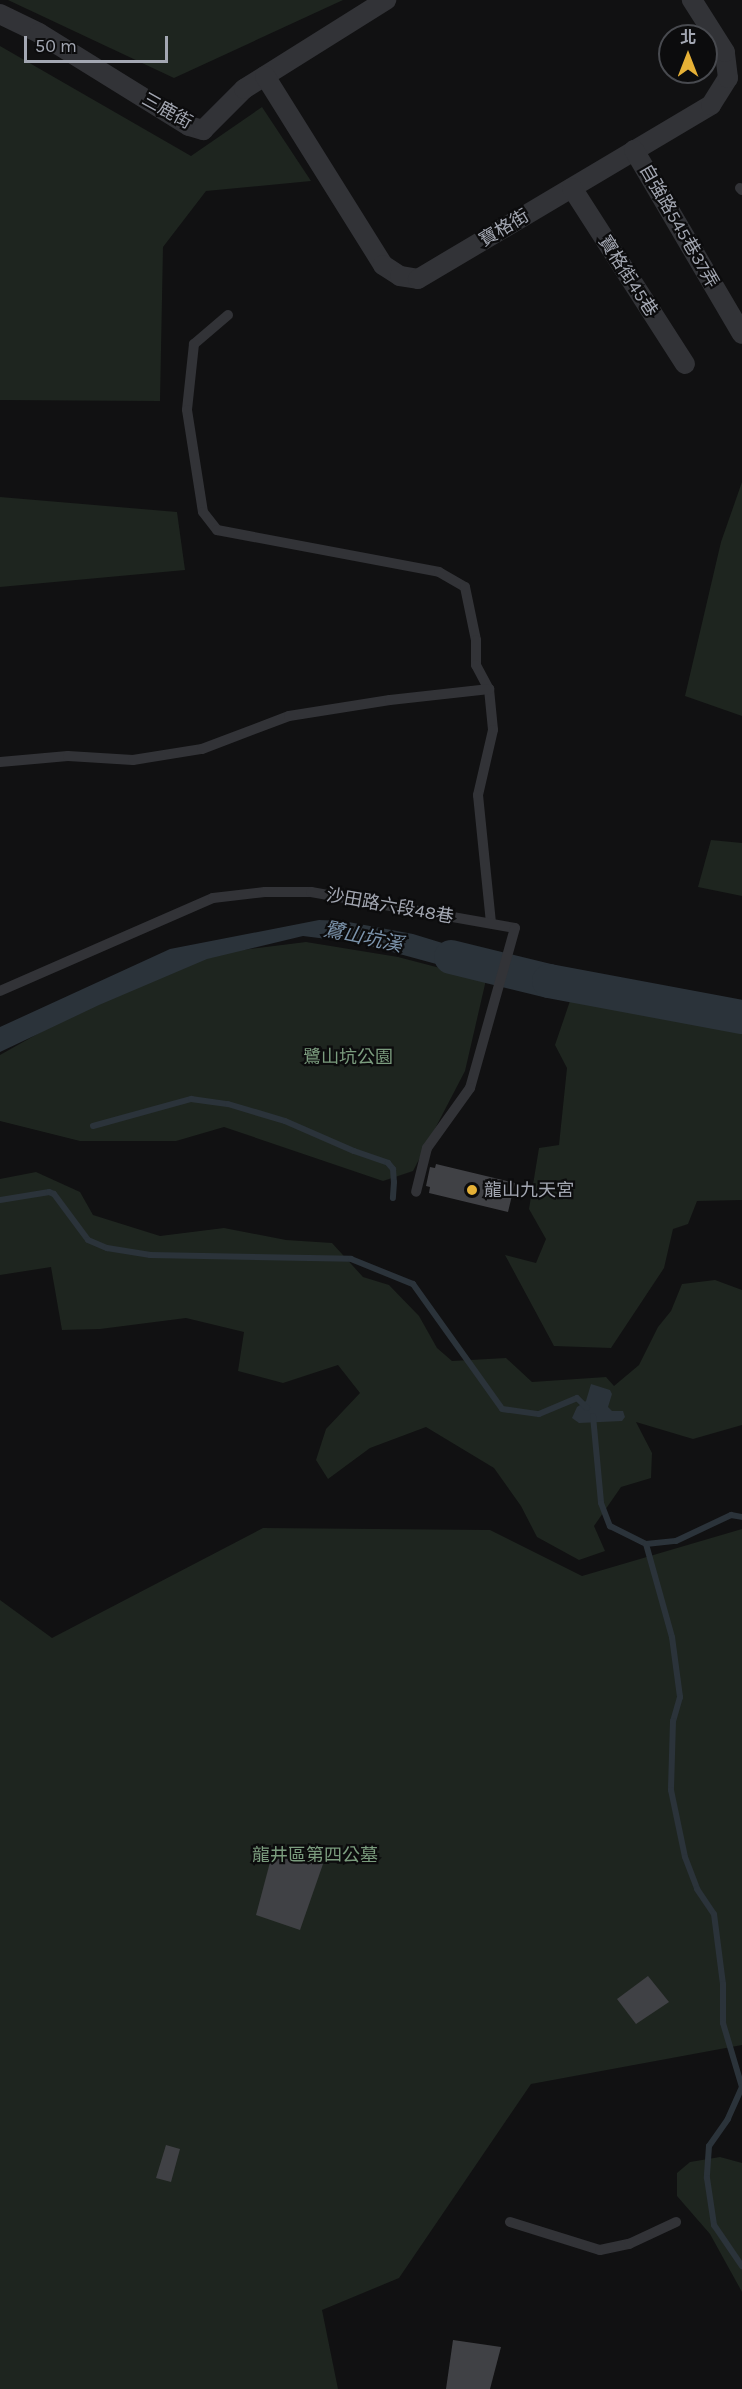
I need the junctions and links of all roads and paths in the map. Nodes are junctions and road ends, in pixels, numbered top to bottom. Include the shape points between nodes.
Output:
1 (386, 0) edge
2 (692, 0) edge
3 (0, 14) edge
4 (265, 76) junction
5 (634, 150) junction
6 (572, 188) junction
7 (228, 315) dead end
8 (742, 334) edge
9 (685, 364) dead end
10 (489, 689) junction
11 (0, 762) edge
12 (491, 923) junction
13 (0, 991) edge
14 (416, 1192) dead end
15 (510, 2222) dead end
16 (676, 2222) dead end

1 - 4 street, 三鹿街
2 - 5 street, 寶格街 via 725,52 728,78 711,105
3 - 4 street, 三鹿街 via 39,33 189,126 203,129 244,89
4 - 6 street, 寶格街 via 383,265 400,276 418,279
5 - 6 street, 寶格街
5 - 8 street, 自強路545巷37弄
6 - 9 street, 寶格街45巷
7 - 10 lane via 194,344 187,410 203,512 217,530 439,572 465,587 476,640 476,665
10 - 11 lane via 289,716 202,749 133,760 68,756
10 - 12 lane via 493,730 478,795
12 - 13 lane, 沙田路六段48巷 via 311,892 213,898
12 - 14 lane, 沙田路六段48巷 via 515,928 470,1088 427,1149
15 - 16 lane via 600,2250 629,2244

